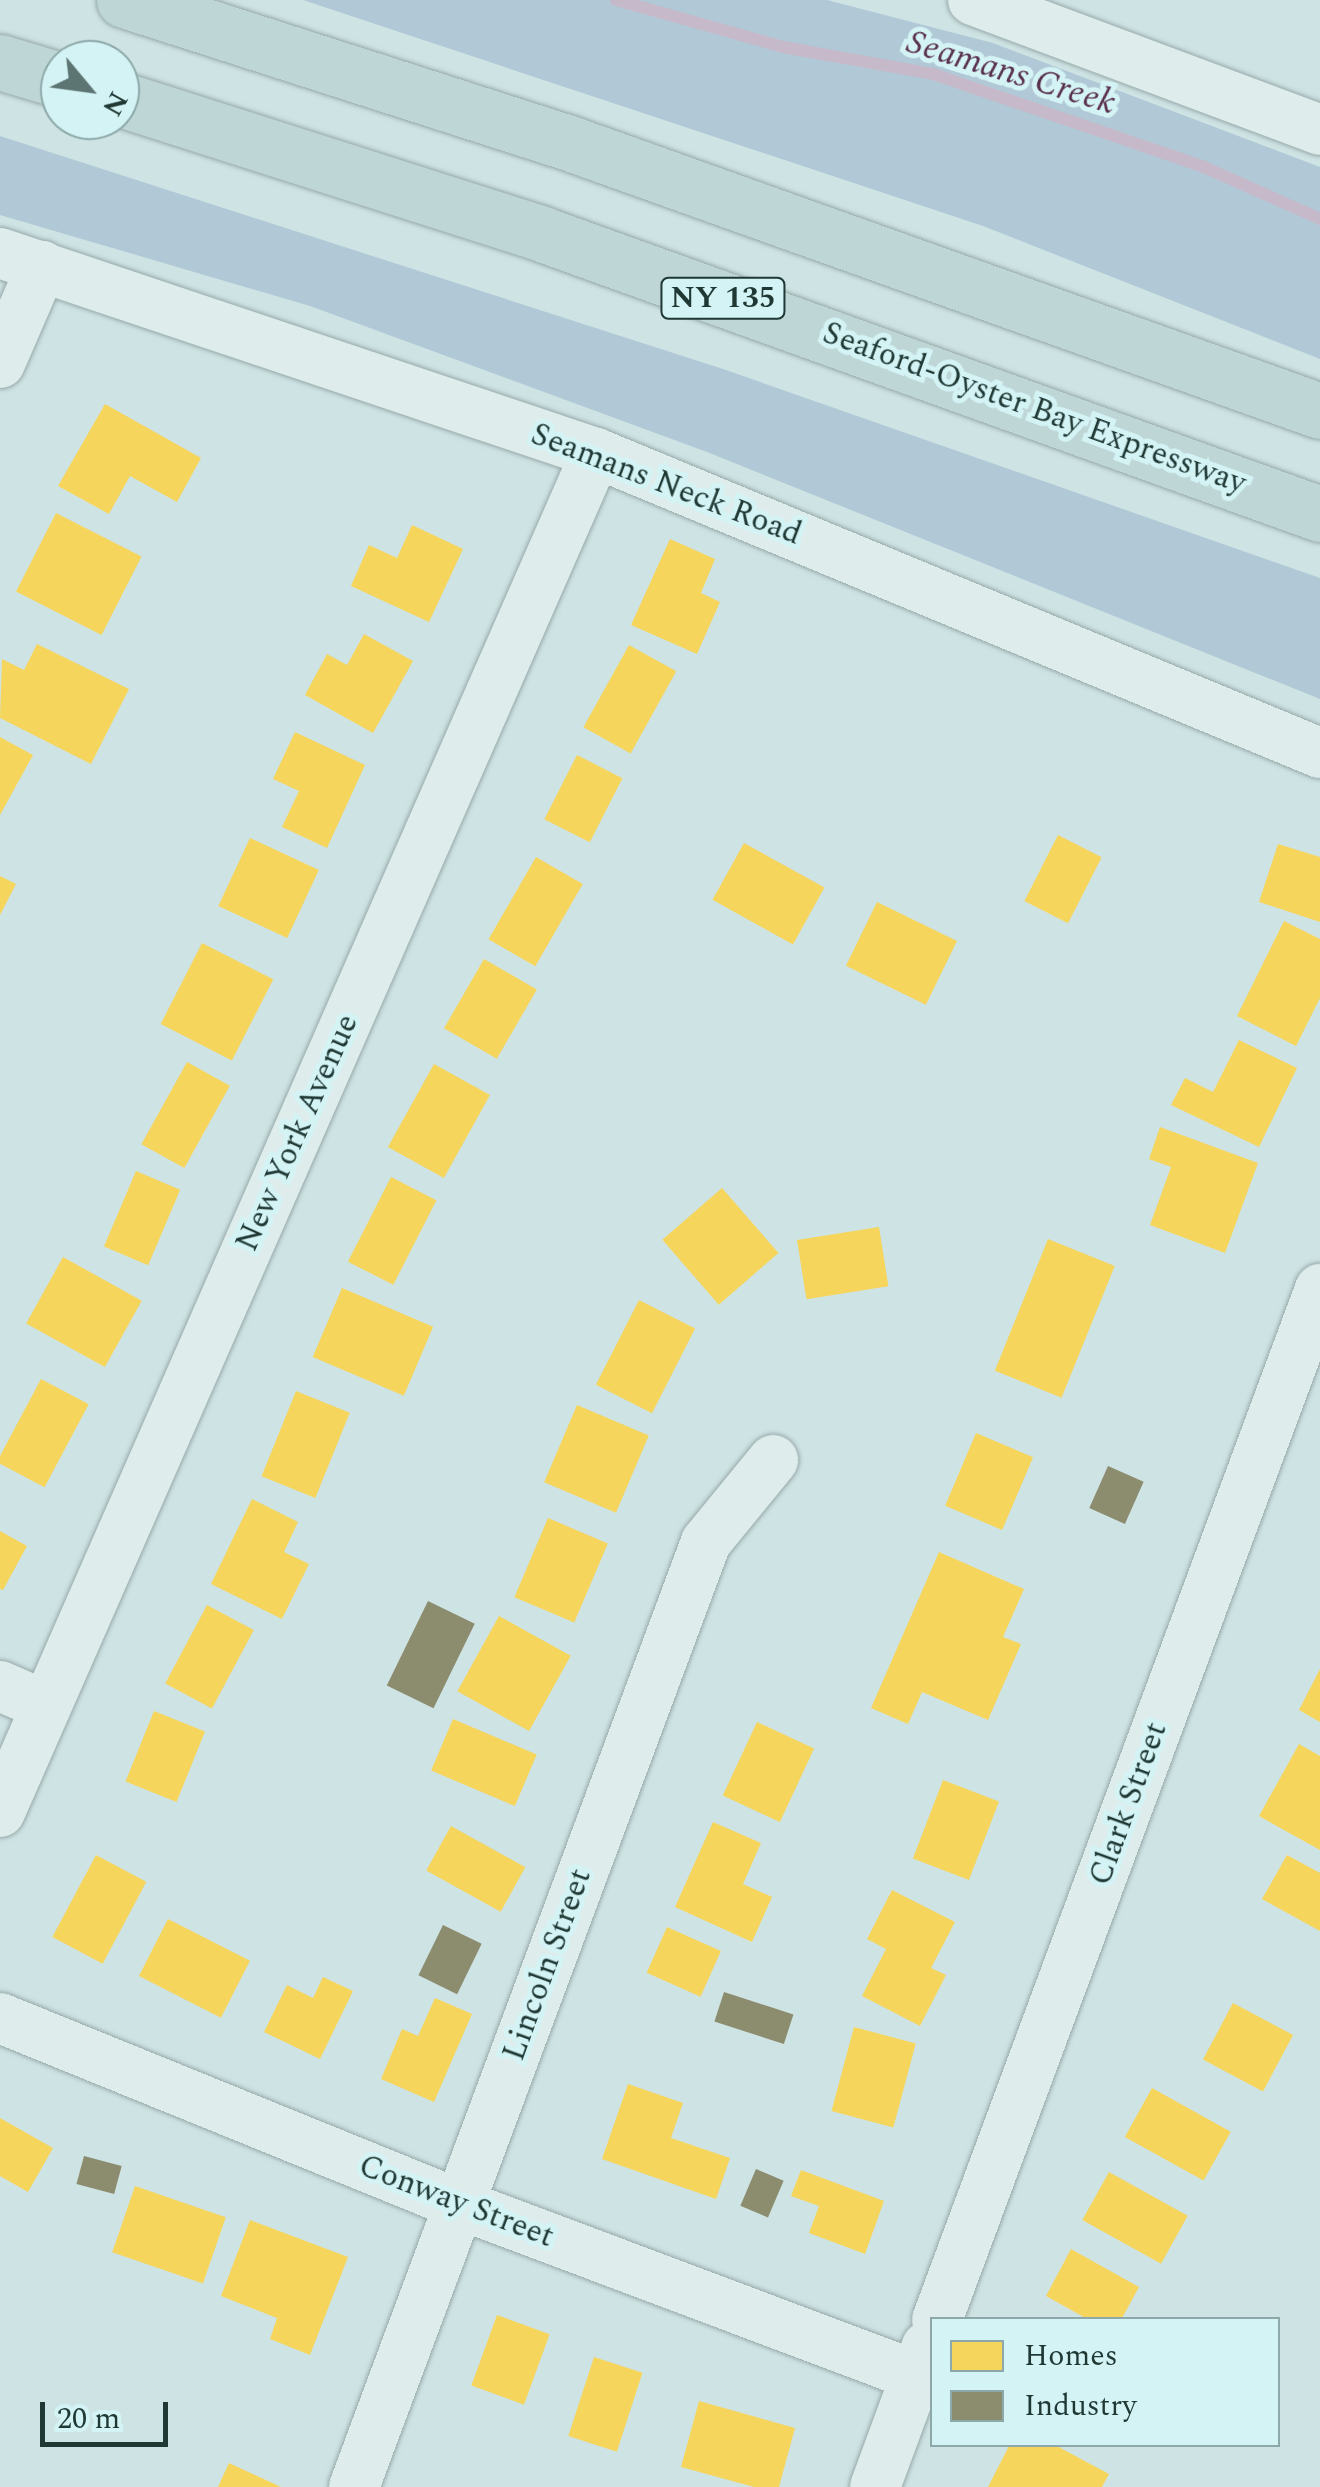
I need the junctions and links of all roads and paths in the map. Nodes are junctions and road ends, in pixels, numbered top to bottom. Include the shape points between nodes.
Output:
1 (124, 0) edge
2 (973, 0) edge
3 (0, 62) edge
4 (40, 74) edge
5 (140, 105) edge
6 (1320, 130) edge
7 (21, 259) edge
8 (0, 362) edge
9 (1320, 411) edge
10 (596, 454) junction
11 (1320, 514) edge
12 (1320, 753) edge
13 (1320, 1289) edge
14 (773, 1460) dead end
15 (0, 1686) edge
16 (46, 1706) junction
17 (0, 1812) edge
18 (0, 2018) edge
19 (459, 2204) junction
20 (938, 2317) edge
21 (924, 2354) edge
22 (354, 2487) edge
23 (874, 2487) edge

1 - 9 highway via 591,150
2 - 6 street
3 - 4 highway
5 - 11 highway, Seaford-Oyster Bay Expressway / NY 135 via 542,234
7 - 8 street
7 - 10 street, Seamans Neck Road
10 - 12 street, Seamans Neck Road
10 - 16 street, New York Avenue
13 - 20 street, Clark Street
14 - 19 street, Lincoln Street via 706,1542
15 - 16 street
16 - 17 street, New York Avenue
18 - 19 street, Conway Street
19 - 21 street, Conway Street
19 - 22 street, Lincoln Street
21 - 23 street

